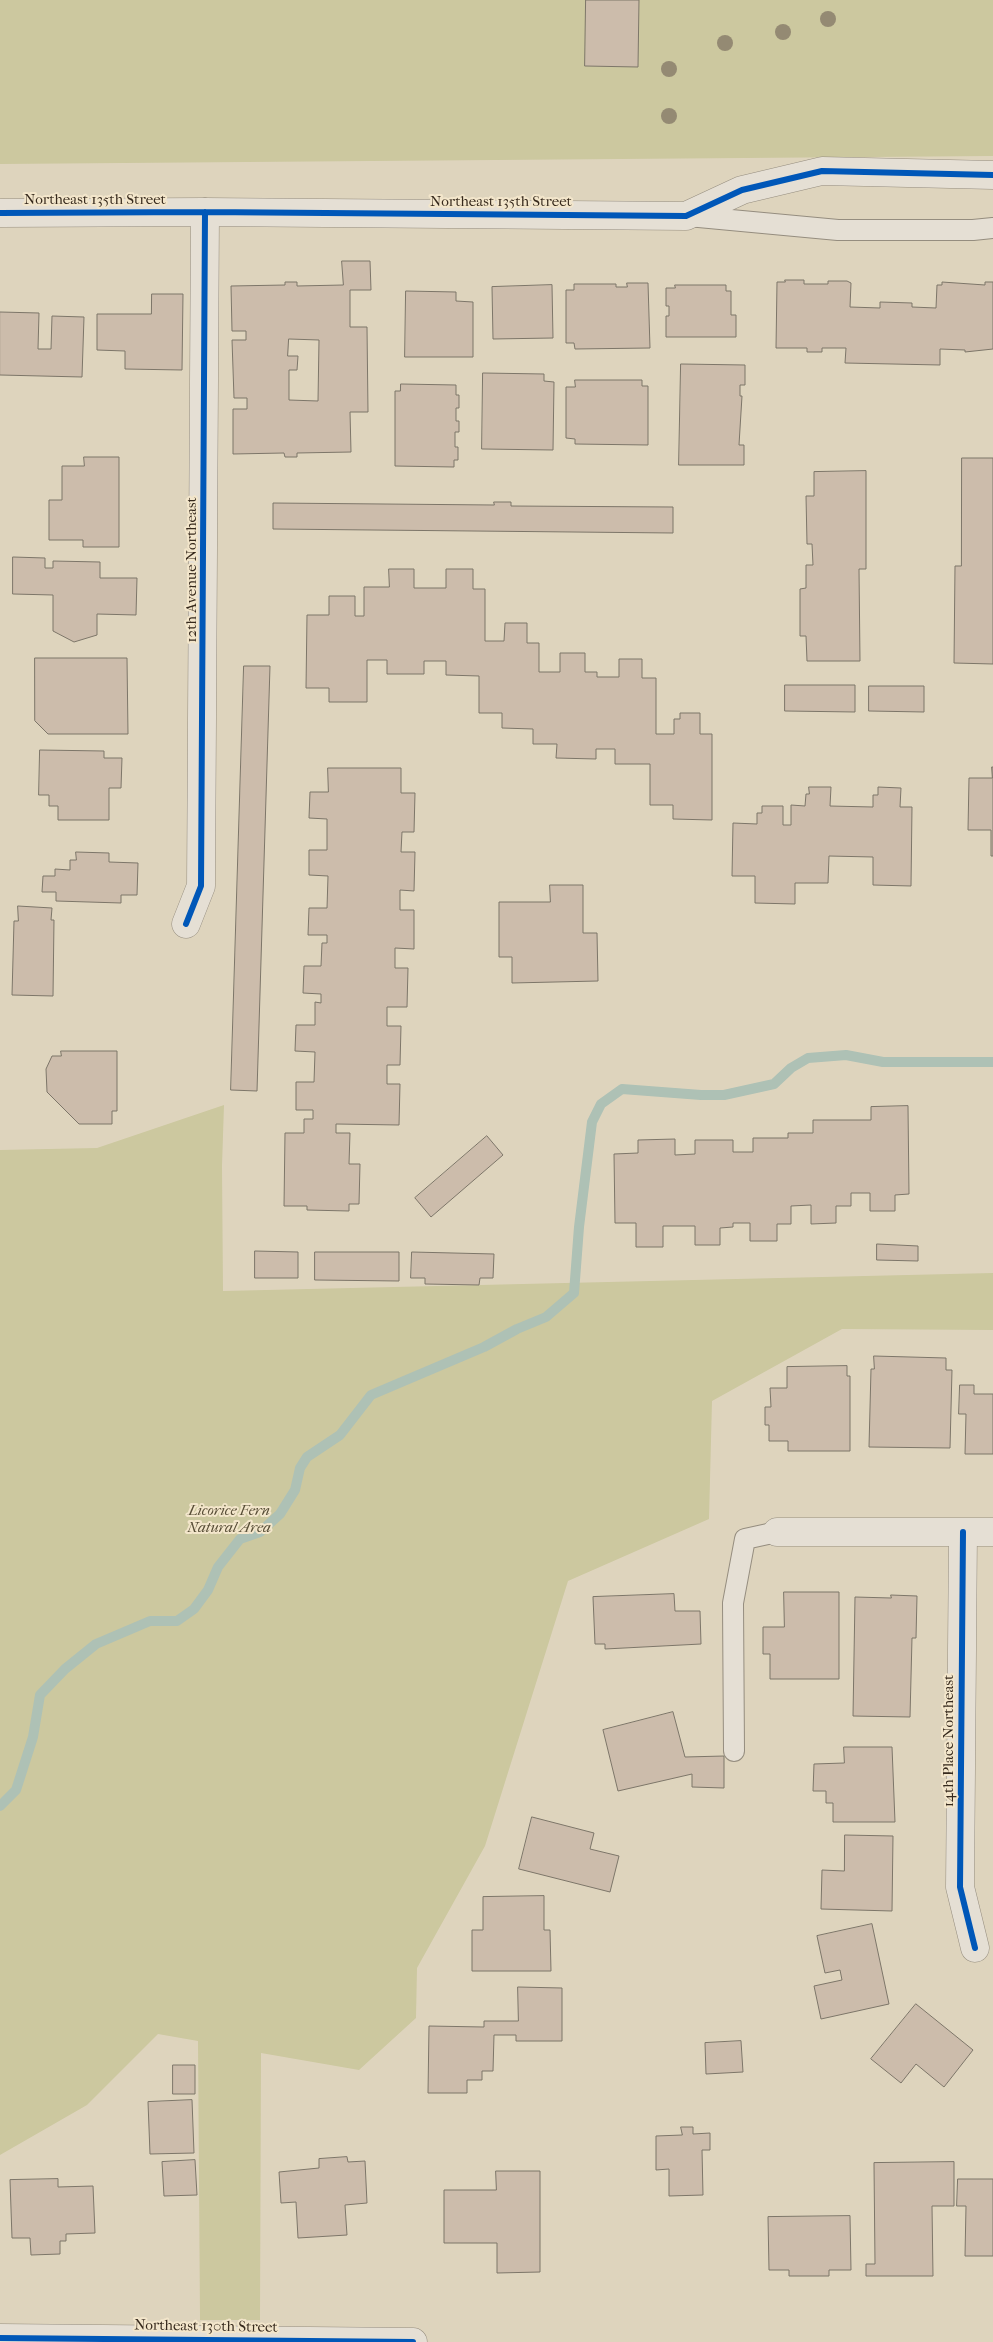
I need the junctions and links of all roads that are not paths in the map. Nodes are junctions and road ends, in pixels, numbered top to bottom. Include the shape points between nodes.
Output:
1 (993, 175) edge
2 (205, 212) junction
3 (0, 213) edge
4 (686, 216) junction
5 (993, 228) edge
6 (186, 924) dead end
7 (777, 1532) joint
8 (963, 1532) junction
9 (993, 1532) edge
10 (734, 1751) dead end
11 (975, 1948) dead end
12 (0, 2338) edge
13 (209, 2341) edge
14 (413, 2342) edge

1 - 4 street, Northeast 135th Street via 822,171 742,190
2 - 3 street, Northeast 135th Street
2 - 4 street, Northeast 135th Street
2 - 6 street, 12th Avenue Northeast via 201,886
4 - 5 lane, Northeast 135th Street via 838,230
7 - 8 street
7 - 10 lane via 745,1539 733,1603
8 - 9 street
8 - 11 street, 14th Place Northeast via 960,1887
12 - 13 street, Northeast 130th Street
13 - 14 street, Northeast 130th Street

